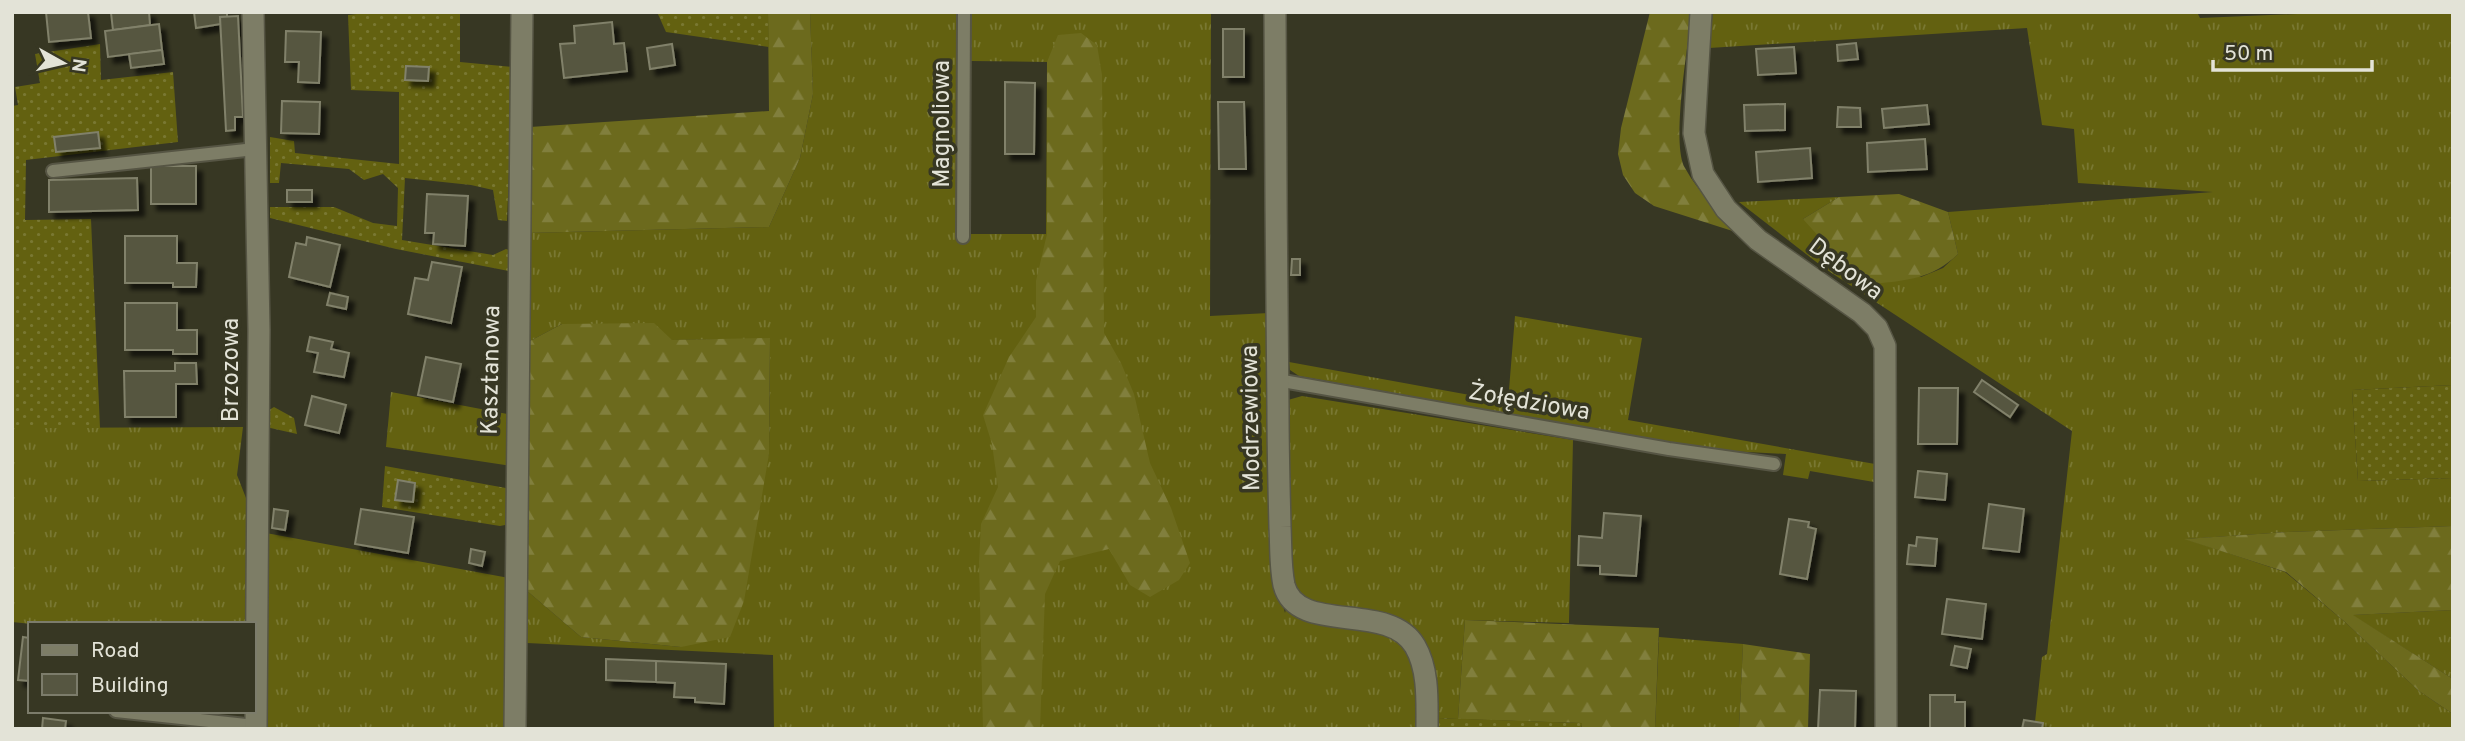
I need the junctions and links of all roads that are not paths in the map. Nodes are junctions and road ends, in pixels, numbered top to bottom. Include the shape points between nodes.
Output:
1 (253, 12) edge
2 (522, 12) edge
3 (964, 12) edge
4 (1275, 12) edge
5 (1701, 12) edge
6 (255, 149) junction
7 (53, 171) dead end
8 (963, 236) dead end
9 (1277, 380) junction
10 (1774, 464) dead end
11 (132, 713) edge
12 (256, 728) edge
13 (515, 729) edge
14 (1427, 729) edge
15 (1886, 729) edge

1 - 6 street, Brzozowa
2 - 13 street, Kasztanowa
3 - 8 lane, Magnoliowa
4 - 9 street, Modrzewiowa
5 - 15 street, Dębowa via 1694,133 1703,174 1726,209 1758,240 1862,313 1877,328 1885,346
6 - 7 lane
6 - 12 street, Brzozowa via 259,330
9 - 10 lane, Żołędziowa
9 - 14 street, Modrzewiowa via 1285,587 1294,603 1307,610 1380,622 1407,634 1422,661
11 - 12 lane

